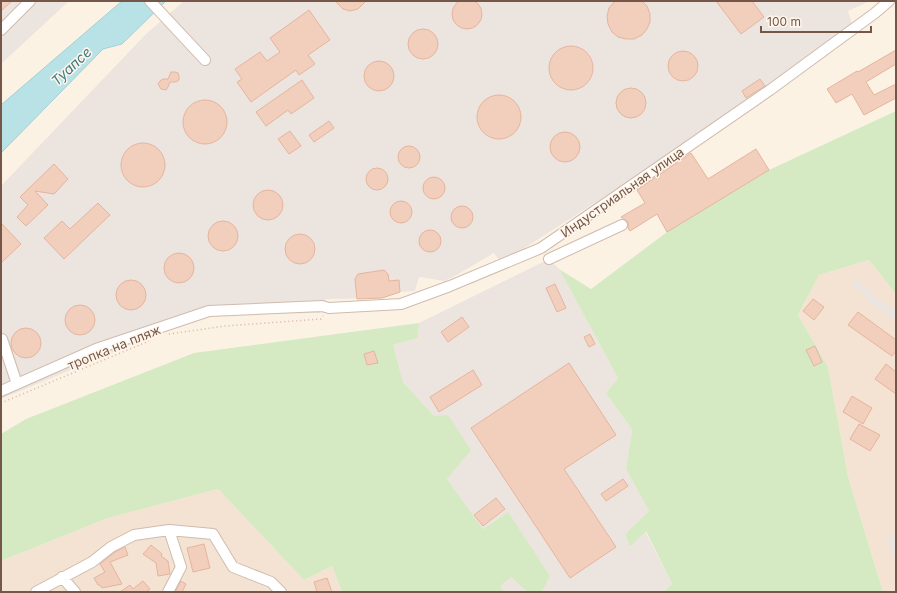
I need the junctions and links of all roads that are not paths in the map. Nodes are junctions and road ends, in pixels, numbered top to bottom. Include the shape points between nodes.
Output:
1 (30, 1) edge
2 (150, 1) edge
3 (889, 1) edge
4 (1, 30) edge
5 (205, 60) dead end
6 (622, 225) dead end
7 (549, 259) dead end
8 (2, 339) edge
9 (17, 384) junction
10 (1, 391) edge
11 (169, 530) junction
12 (62, 577) junction
13 (36, 592) edge
14 (75, 592) edge
15 (168, 592) edge
16 (281, 592) edge

1 - 4 street
2 - 5 street
3 - 9 street, Индустриальная улица via 770,90 541,248 401,304 209,311 96,349
6 - 7 street
8 - 9 street
9 - 10 street, Индустриальная улица
11 - 12 street via 134,535 111,547 92,562
11 - 15 street via 181,567
11 - 16 street via 213,534 232,567 271,582
12 - 13 street
12 - 14 street

